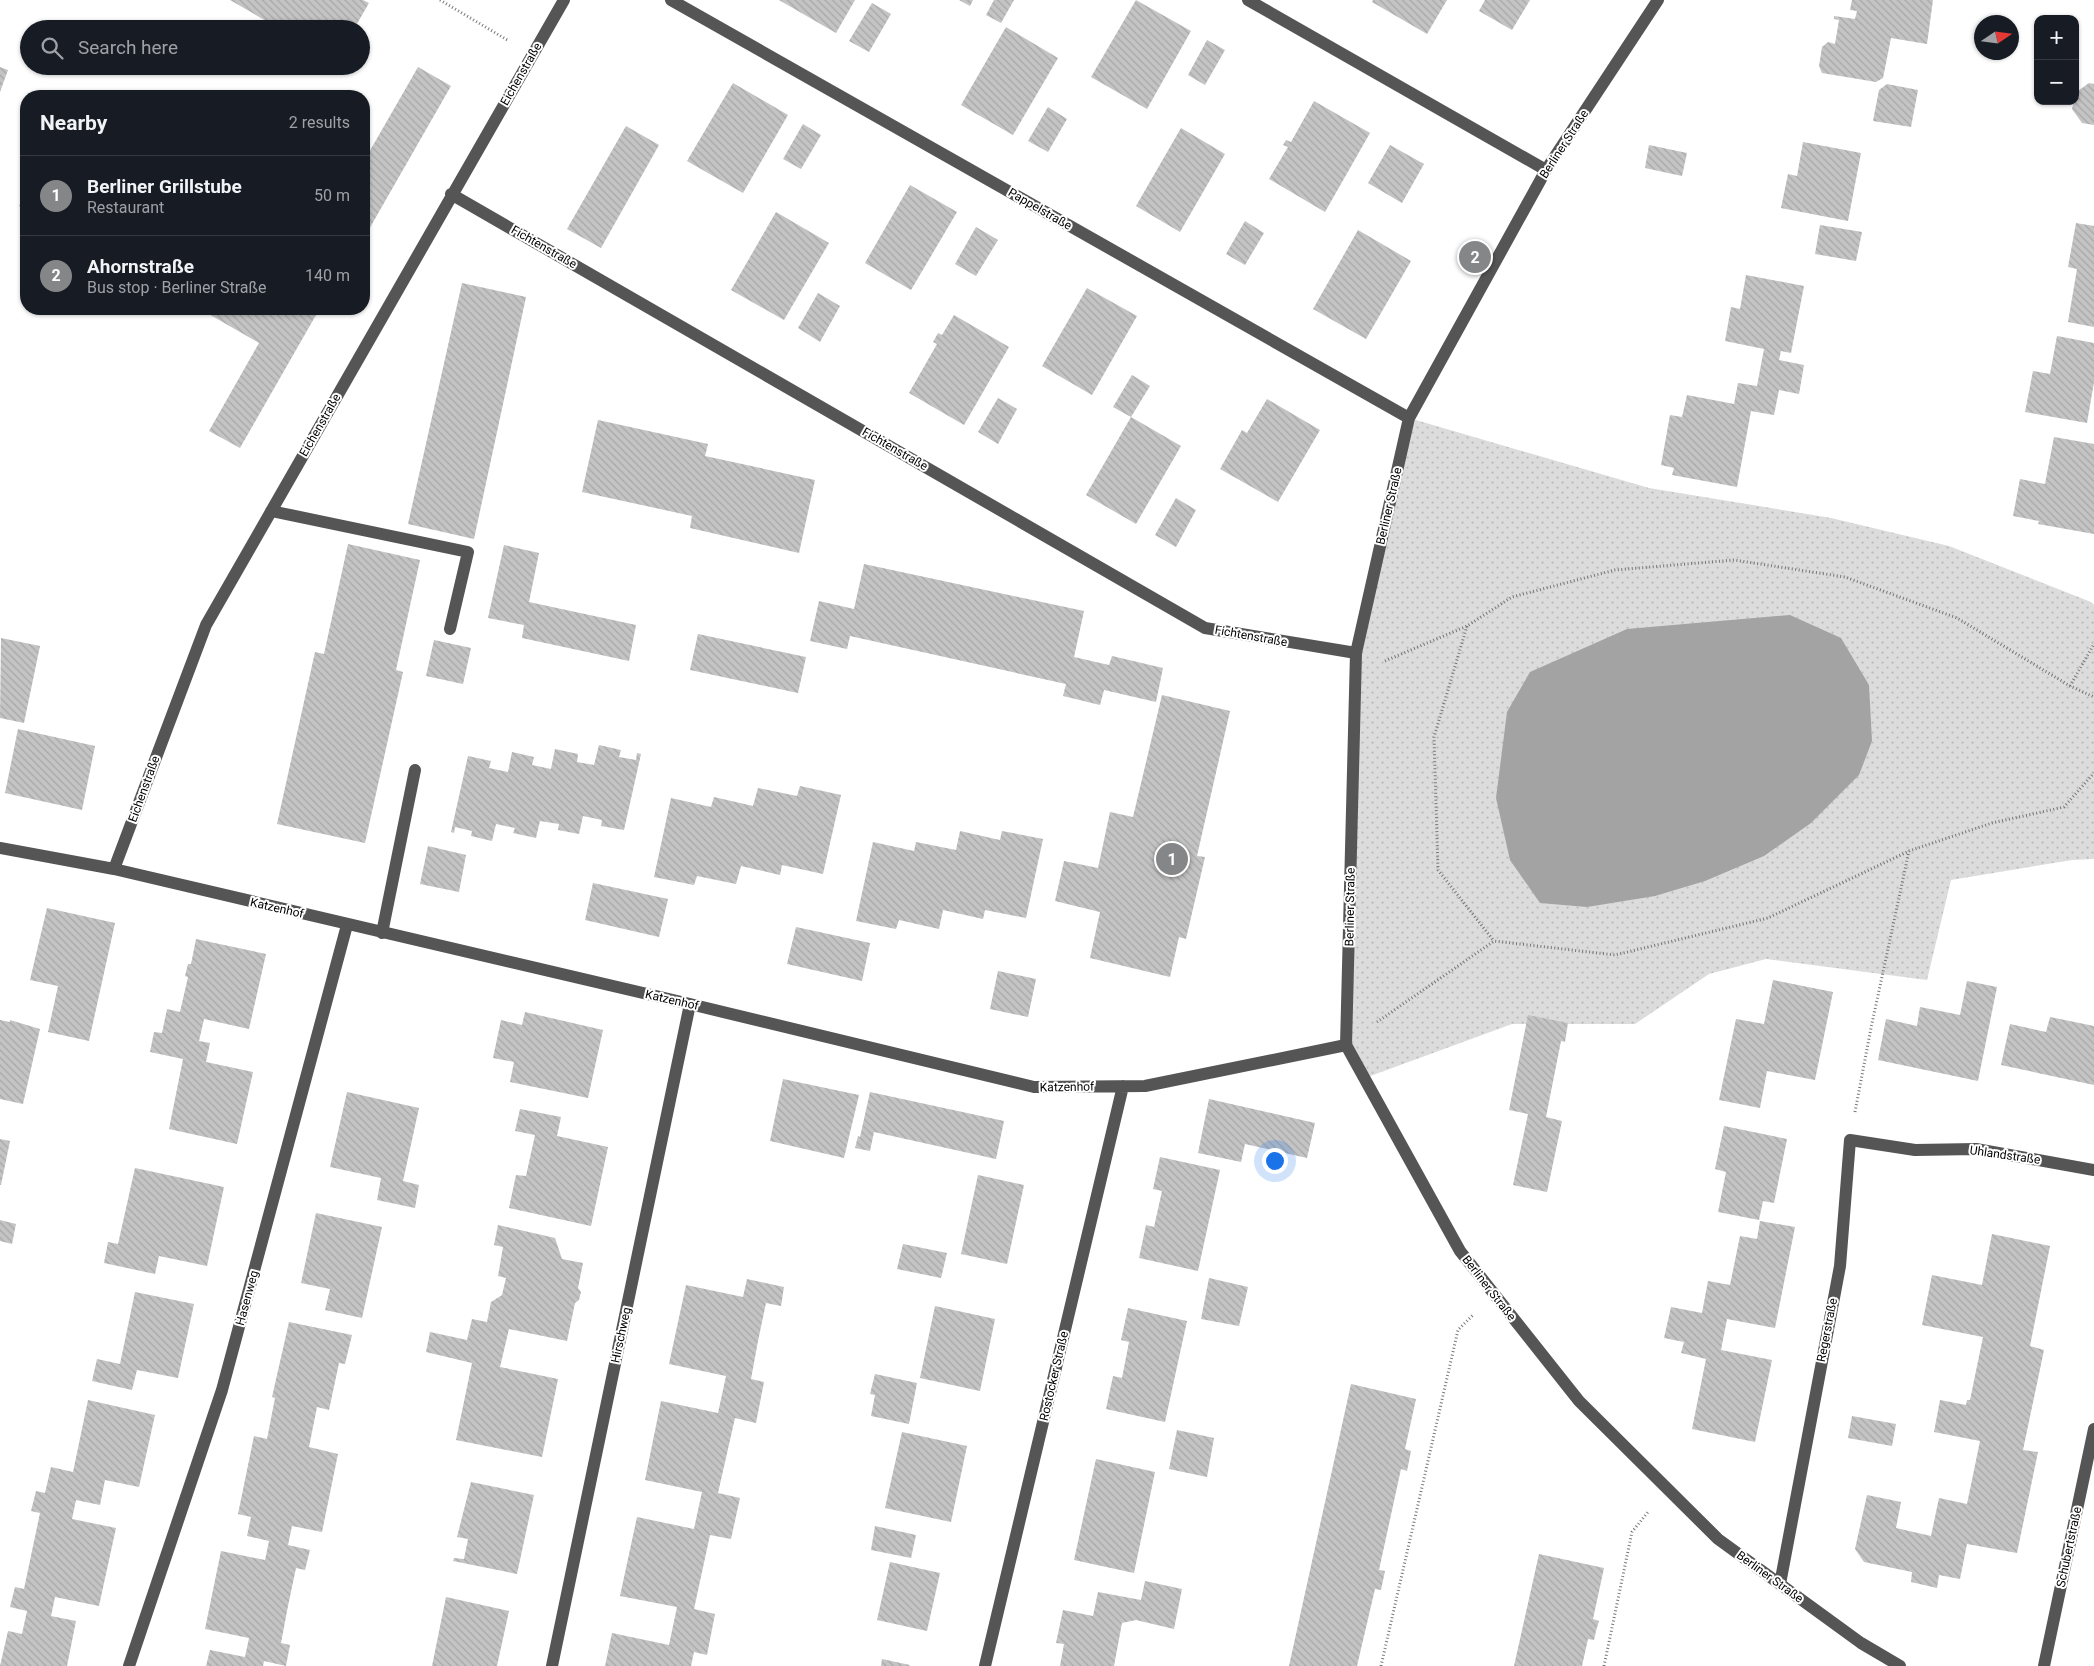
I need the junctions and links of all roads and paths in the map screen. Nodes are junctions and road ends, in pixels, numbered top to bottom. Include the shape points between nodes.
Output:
1 (440, 0) edge
2 (564, 0) edge
3 (671, 0) edge
4 (1248, 0) edge
5 (1658, 0) edge
6 (533, 55) junction
7 (1546, 170) junction
8 (451, 194) junction
9 (1409, 418) junction
10 (271, 511) junction
11 (1467, 626) junction
12 (450, 629) dead end
13 (2094, 644) edge
14 (1356, 653) junction
15 (2070, 686) junction
16 (2094, 698) edge
17 (415, 770) dead end
18 (2094, 773) edge
19 (0, 848) edge
20 (1909, 851) junction
21 (114, 869) junction
22 (347, 925) junction
23 (382, 933) junction
24 (1494, 942) junction
25 (690, 1004) junction
26 (1346, 1045) junction
27 (1123, 1086) junction
28 (1850, 1140) junction
29 (2094, 1170) edge
30 (1495, 1295) junction
31 (2094, 1429) edge
32 (1667, 1488) junction
33 (1780, 1584) junction
34 (129, 1666) edge
35 (552, 1666) edge
36 (985, 1666) edge
37 (1381, 1666) edge
38 (1604, 1666) edge
39 (1900, 1666) edge
40 (2044, 1666) edge

1 - 6 path
2 - 6 street, Eichenstraße
3 - 9 street, Pappelstraße
4 - 7 street
5 - 7 street, Berliner Straße
6 - 8 street, Eichenstraße
7 - 9 street, Berliner Straße
8 - 10 street, Eichenstraße
8 - 14 street, Fichtenstraße via 1205,628
9 - 14 street, Berliner Straße
10 - 12 street via 468,552
10 - 21 street, Eichenstraße via 206,625
11 - 14 path via 1382,662
11 - 15 path via 1512,597 1615,570 1734,560 1845,578 1956,618
11 - 24 path via 1434,737 1438,870
13 - 15 path
14 - 26 street, Berliner Straße
15 - 16 path
17 - 23 street
18 - 20 path via 2064,807 1992,823
19 - 21 street, Katzenhof
20 - 24 path via 1768,918 1615,955
20 - 28 path
21 - 22 street, Katzenhof
22 - 23 street, Katzenhof
22 - 34 street, Hasenweg via 222,1390
23 - 25 street, Katzenhof
24 - 26 path
25 - 27 street, Katzenhof via 1034,1087
25 - 35 street, Hirschweg
26 - 27 street, Katzenhof via 1145,1086
26 - 30 street, Berliner Straße via 1460,1250
27 - 36 street, Rostocker Straße
28 - 29 street, Uhlandstraße via 1915,1150 1976,1149
28 - 33 street, Regerstraße via 1840,1266
30 - 32 street, Berliner Straße via 1579,1401
30 - 37 path via 1458,1330
31 - 40 street, Schubertstraße
32 - 33 street, Berliner Straße via 1718,1539
32 - 38 path via 1632,1532
33 - 39 street, Berliner Straße

